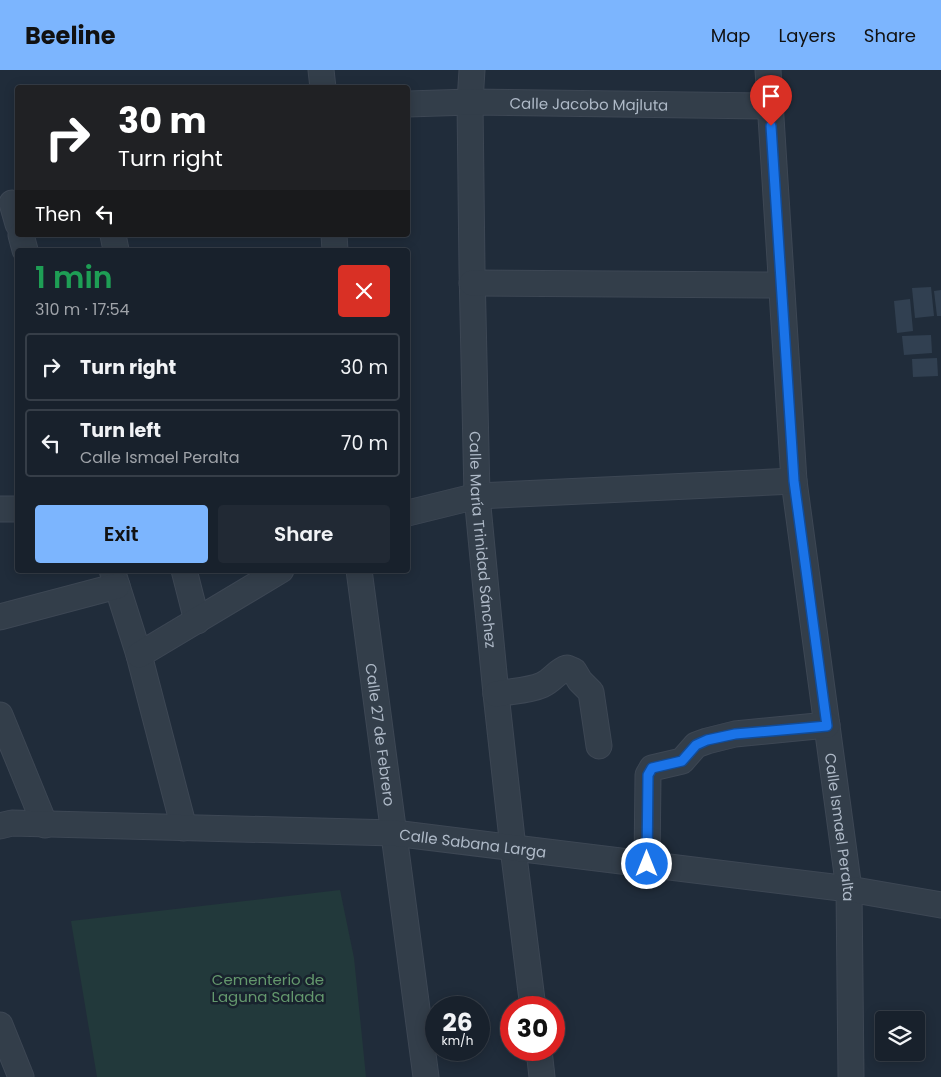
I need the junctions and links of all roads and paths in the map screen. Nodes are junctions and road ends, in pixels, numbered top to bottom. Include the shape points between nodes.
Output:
1 (321, 70) edge
2 (472, 70) edge
3 (768, 70) edge
4 (323, 85) edge
5 (470, 102) junction
6 (410, 104) edge
7 (770, 106) junction
8 (472, 282) junction
9 (781, 285) junction
10 (794, 481) junction
11 (477, 496) junction
12 (0, 509) edge
13 (15, 509) edge
14 (410, 513) edge
15 (185, 573) edge
16 (276, 573) edge
17 (359, 573) edge
18 (114, 578) edge
19 (0, 617) edge
20 (197, 620) junction
21 (139, 655) junction
22 (496, 694) junction
23 (0, 715) edge
24 (827, 726) junction
25 (599, 746) dead end
26 (46, 825) junction
27 (0, 826) edge
28 (184, 828) junction
29 (394, 833) junction
30 (513, 848) junction
31 (647, 864) junction
32 (849, 889) junction
33 (941, 905) edge
34 (532, 996) edge
35 (0, 1025) edge
36 (540, 1061) edge
37 (21, 1077) edge
38 (426, 1077) edge
39 (542, 1077) edge
40 (851, 1077) edge

1 - 4 street
2 - 5 street, Calle María Trinidad Sánchez
3 - 7 street, Calle Ismael Peralta
5 - 6 street, Calle Jacobo Majluta
5 - 7 street, Calle Jacobo Majluta
5 - 8 street, Calle María Trinidad Sánchez
7 - 9 street, Calle Ismael Peralta
8 - 9 street
8 - 11 street, Calle María Trinidad Sánchez
9 - 10 street, Calle Ismael Peralta
10 - 11 street
10 - 24 street, Calle Ismael Peralta
11 - 14 street
11 - 22 street, Calle María Trinidad Sánchez
12 - 13 street
15 - 20 street
16 - 20 street
17 - 29 street, Calle 27 de Febrero
18 - 19 street
18 - 21 street
20 - 21 street
21 - 28 street
22 - 25 street via 540,686 567,668 574,671 590,692
22 - 30 street, Calle María Trinidad Sánchez
23 - 26 street
24 - 31 street via 735,734 707,740 696,745 682,761 652,768 648,775
24 - 32 street, Calle Ismael Peralta
26 - 27 street, Calle Sabana Larga via 12,823
26 - 28 street, Calle Sabana Larga
28 - 29 street, Calle Sabana Larga
29 - 30 street, Calle Sabana Larga
29 - 38 street, Calle 27 de Febrero
30 - 31 street, Calle Sabana Larga
30 - 34 street, Calle María Trinidad Sánchez
31 - 32 street, Calle Sabana Larga
32 - 33 street, Calle Sabana Larga
32 - 40 street, Calle Ismael Peralta
35 - 37 street
36 - 39 street

